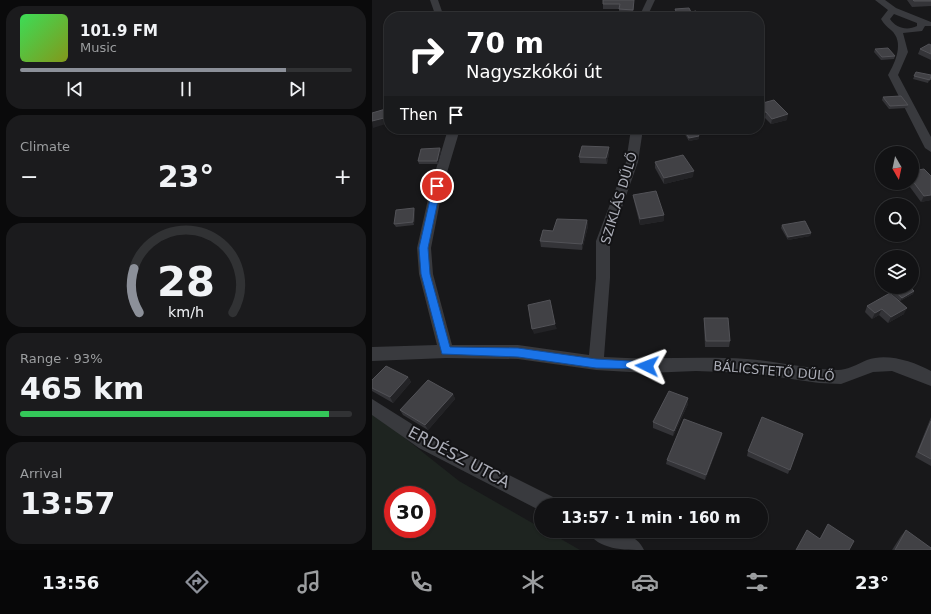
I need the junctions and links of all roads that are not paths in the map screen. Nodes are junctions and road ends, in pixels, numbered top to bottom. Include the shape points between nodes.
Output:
1 (434, 0) edge
2 (651, 0) edge
3 (879, 0) edge
4 (893, 10) junction
5 (438, 12) edge
6 (645, 12) edge
7 (921, 21) junction
8 (931, 25) edge
9 (896, 29) junction
10 (453, 134) edge
11 (636, 134) edge
12 (931, 148) edge
13 (446, 351) junction
14 (372, 354) edge
15 (596, 363) junction
16 (931, 379) edge
17 (372, 406) edge
18 (534, 498) edge
19 (611, 538) edge
20 (634, 550) edge

1 - 5 street
2 - 6 street
3 - 4 street
4 - 7 street
4 - 9 street via 886,19 888,24
7 - 8 street
7 - 9 street via 919,29
9 - 12 street via 904,45 901,60 893,76
10 - 13 street via 437,186 424,248 426,274
11 - 15 street, SZIKLÁS DŰLŐ via 632,162 603,241 603,278
13 - 14 street, BÁLICSTETŐ DŰLŐ
13 - 15 street, BÁLICSTETŐ DŰLŐ via 518,352
15 - 16 street, BÁLICSTETŐ DŰLŐ via 749,366 841,377 873,365 892,364
17 - 18 street, ERDÉSZ UTCA via 425,442
19 - 20 street

